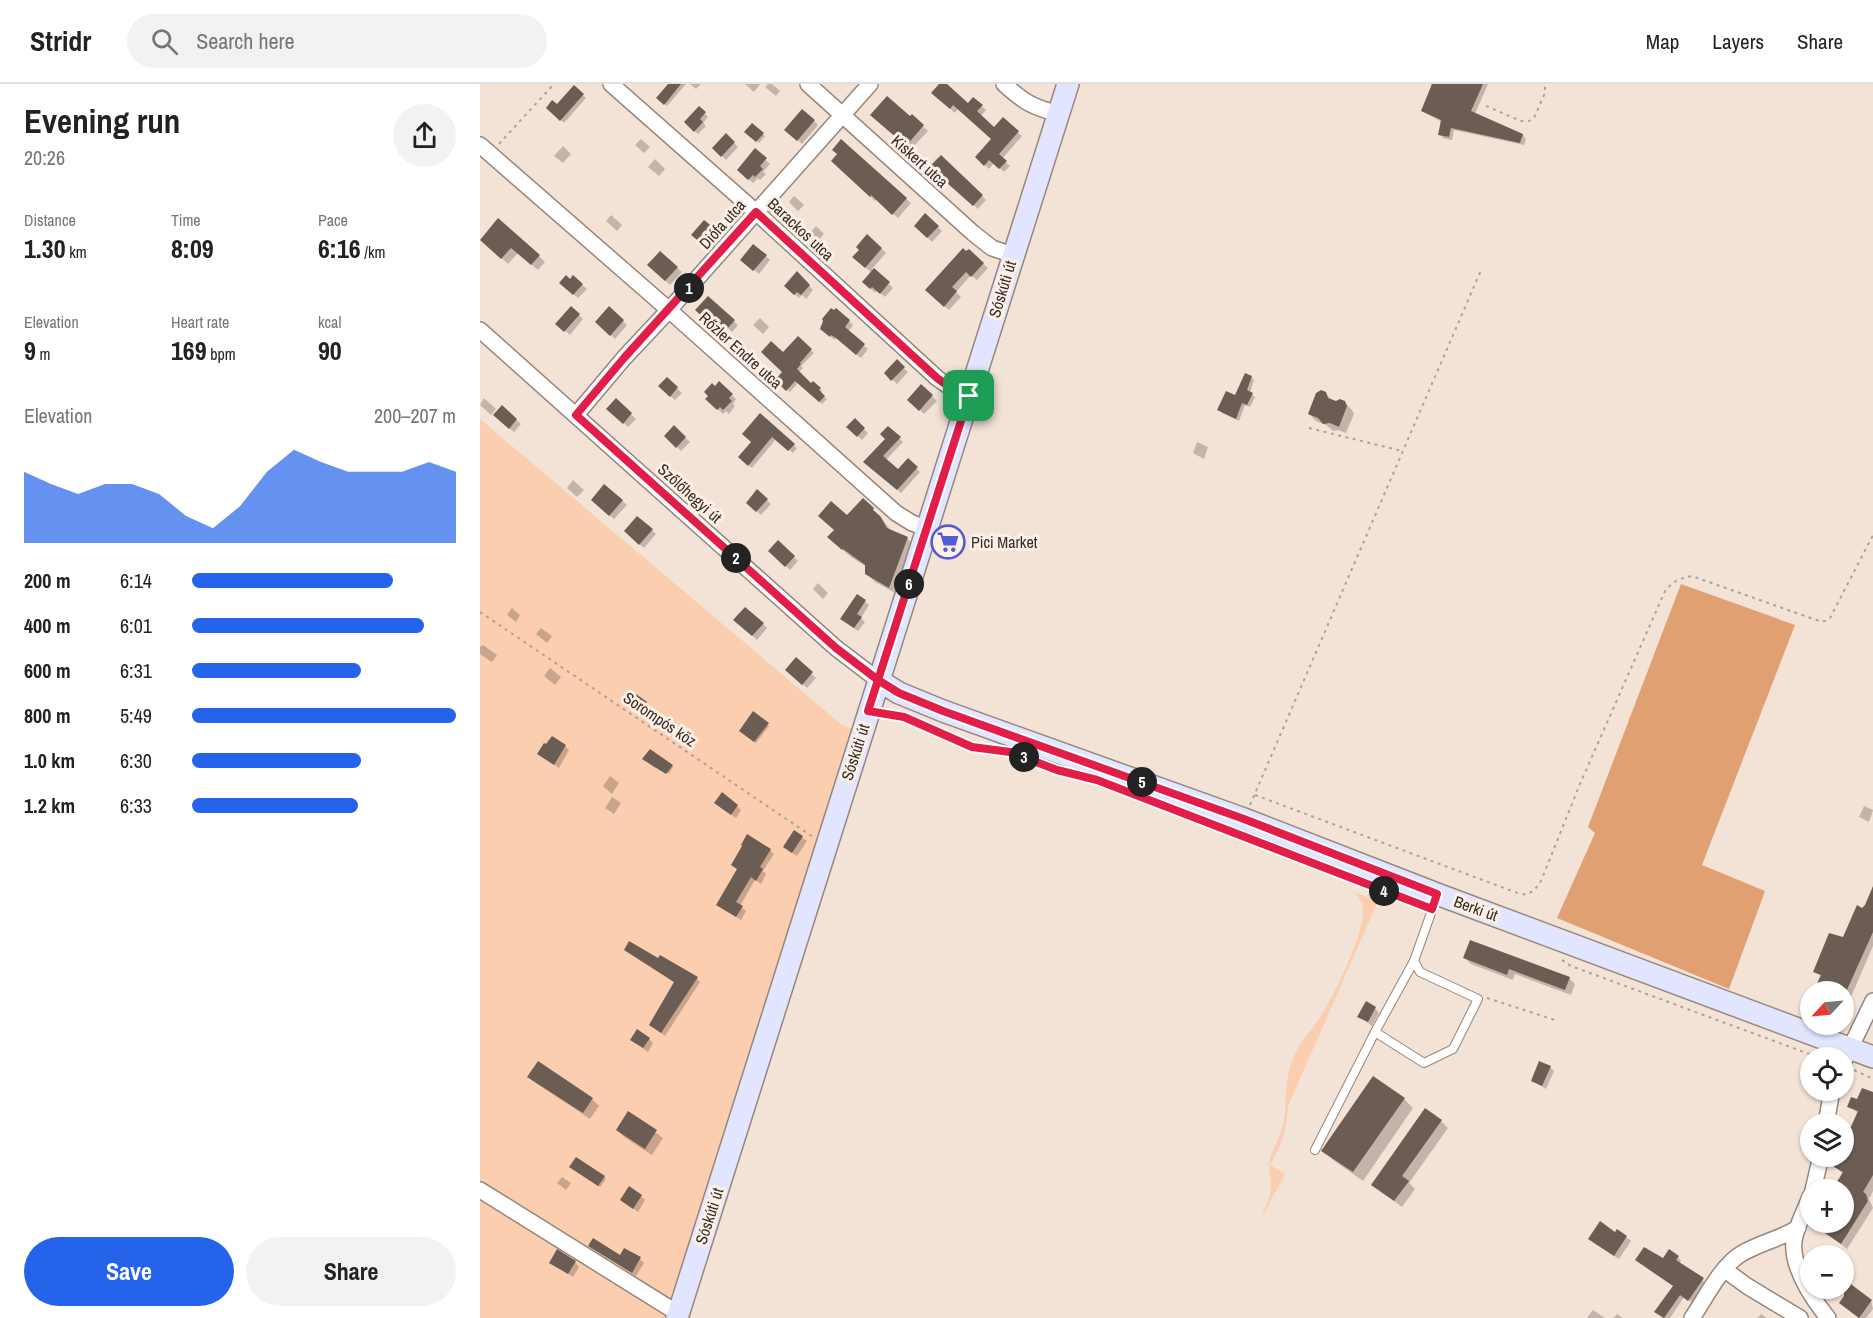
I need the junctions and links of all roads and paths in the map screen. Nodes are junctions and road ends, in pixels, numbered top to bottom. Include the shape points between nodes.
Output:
1 (554, 84) edge
2 (611, 84) edge
3 (808, 84) edge
4 (870, 84) edge
5 (1004, 84) edge
6 (1068, 84) edge
7 (1545, 84) edge
8 (1486, 106) dead end
9 (1059, 114) junction
10 (842, 115) junction
11 (485, 150) edge
12 (756, 212) junction
13 (1013, 255) junction
14 (1482, 268) dead end
15 (669, 310) junction
16 (480, 330) edge
17 (969, 396) junction
18 (576, 415) junction
19 (1309, 428) dead end
20 (1402, 451) junction
21 (926, 528) junction
22 (1873, 535) edge
23 (480, 612) edge
24 (878, 680) junction
25 (868, 711) junction
26 (1019, 752) junction
27 (1254, 795) junction
28 (1244, 819) junction
29 (826, 845) junction
30 (1437, 894) junction
31 (1562, 960) dead end
32 (1414, 961) junction
33 (1478, 999) junction
34 (1873, 1001) edge
35 (1555, 1020) dead end
36 (1375, 1032) junction
37 (1818, 1047) edge
38 (1853, 1047) edge
39 (1800, 1051) edge
40 (1873, 1057) edge
41 (1854, 1059) edge
42 (1854, 1064) edge
43 (1873, 1079) edge
44 (1315, 1150) dead end
45 (480, 1191) edge
46 (1800, 1223) edge
47 (1798, 1228) junction
48 (1725, 1270) junction
49 (678, 1316) edge
50 (1692, 1318) edge
51 (1800, 1318) edge
52 (1828, 1318) edge

1 - 11 path
2 - 12 street, Barackos utca
3 - 10 street, Kiskert utca
4 - 10 street, Diófa utca
5 - 9 street via 1029,105
6 - 9 main road, Sóskúti út
7 - 8 path via 1545,93 1529,121
9 - 13 main road, Sóskúti út
10 - 12 street, Diófa utca
10 - 13 street, Kiskert utca via 982,240
11 - 15 street, Rőzler Endre utca
12 - 15 street, Diófa utca
12 - 17 street, Barackos utca via 937,378
13 - 17 main road, Sóskúti út
14 - 20 path
15 - 18 street, Diófa utca
15 - 21 street, Rőzler Endre utca via 896,513
16 - 18 street, Szőlőhegyi út
17 - 21 main road, Sóskúti út
18 - 24 street, Szőlőhegyi út via 836,648
19 - 20 path
20 - 27 path
21 - 24 main road, Sóskúti út
22 - 27 path via 1825,621 1692,576 1671,584 1599,741 1541,881 1527,895
23 - 29 path, Sorompós köz
24 - 25 main road, Sóskúti út
24 - 26 main road, Berki út
25 - 26 path via 904,717 972,747
25 - 29 main road, Sóskúti út
26 - 28 main road, Berki út
27 - 28 path
28 - 30 main road, Berki út
29 - 49 main road, Sóskúti út
30 - 32 lane
30 - 37 main road, Berki út
31 - 39 path
32 - 33 lane via 1420,972
32 - 36 lane
33 - 35 path via 1487,998
33 - 36 lane via 1453,1049 1424,1063
34 - 38 street
36 - 44 lane
40 - 41 main road, Berki út
42 - 43 path
45 - 49 street
46 - 47 street
47 - 48 street via 1740,1254
47 - 52 street via 1794,1254 1806,1285
48 - 50 street
48 - 51 street

